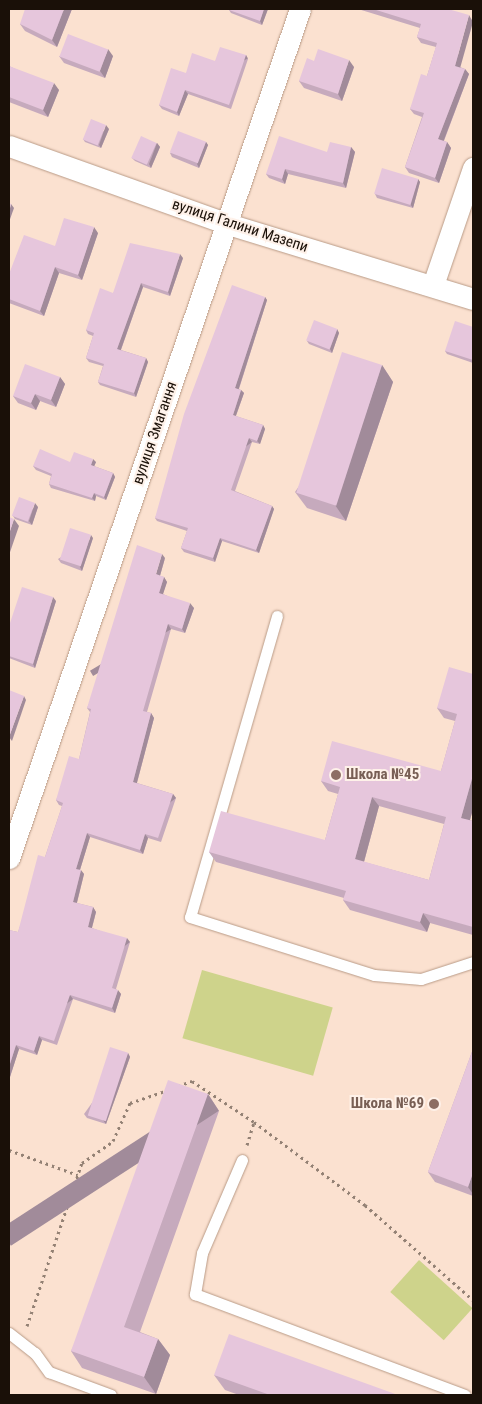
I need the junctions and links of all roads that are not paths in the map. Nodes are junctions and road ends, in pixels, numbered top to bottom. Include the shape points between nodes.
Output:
1 (300, 9) edge
2 (9, 146) edge
3 (473, 168) edge
4 (228, 224) junction
5 (433, 285) junction
6 (473, 299) edge
7 (277, 616) dead end
8 (9, 858) edge
9 (473, 962) edge
10 (242, 1160) road end
11 (9, 1333) edge
12 (111, 1395) edge
13 (465, 1395) edge

1 - 4 street, вулиця Змагання
2 - 4 street, вулиця Галини Мазепи
3 - 5 street
4 - 5 street, вулиця Галини Мазепи
4 - 8 street, вулиця Змагання
5 - 6 street, вулиця Галини Мазепи
7 - 9 lane via 190,916 374,975 421,979
10 - 13 lane via 202,1253 195,1294
11 - 12 lane via 22,1341 49,1372

